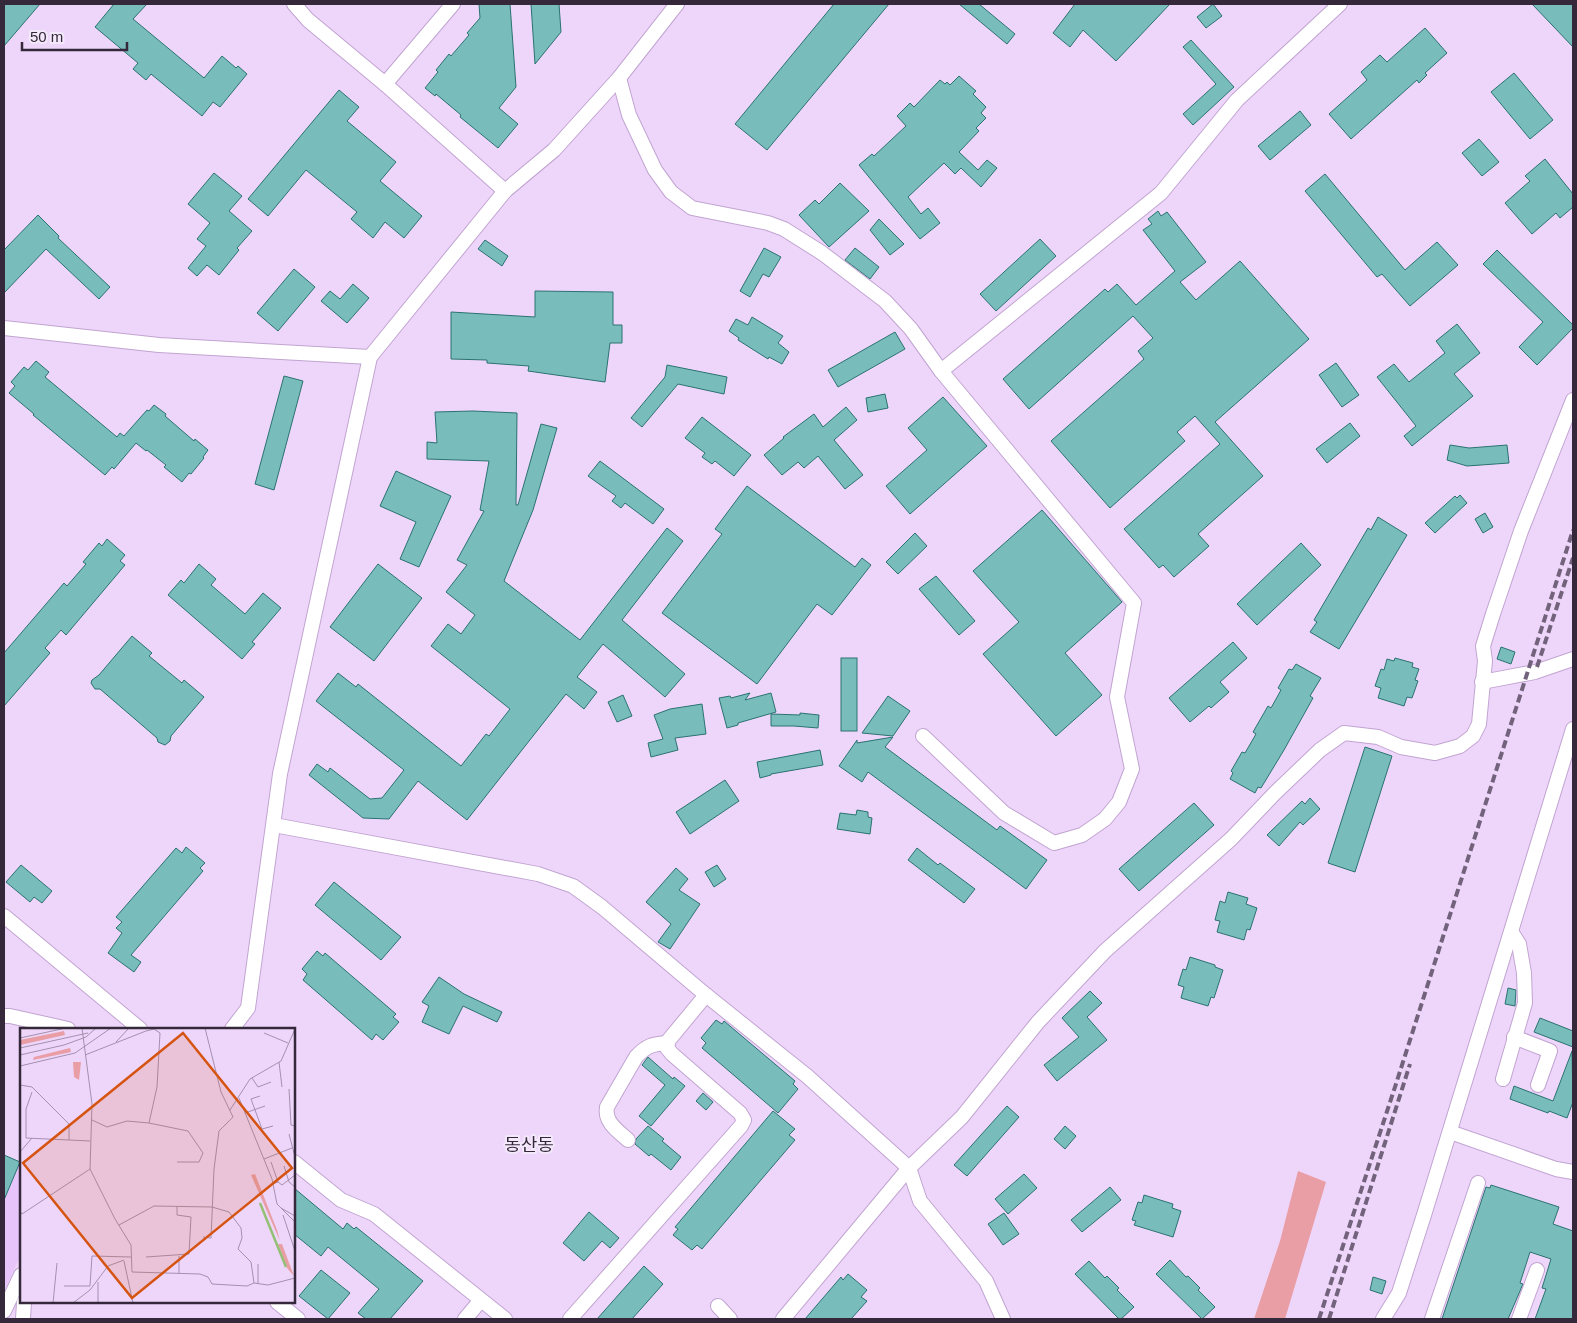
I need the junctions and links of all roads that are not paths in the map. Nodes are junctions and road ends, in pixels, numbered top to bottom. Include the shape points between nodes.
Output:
1 (294, 4) edge
2 (453, 4) edge
3 (678, 4) edge
4 (1340, 4) edge
5 (619, 78) junction
6 (386, 84) junction
7 (505, 191) junction
8 (4, 328) edge
9 (370, 357) junction
10 (941, 371) junction
11 (1573, 400) edge
12 (1573, 659) edge
13 (1482, 682) junction
14 (1573, 730) edge
15 (923, 736) dead end
16 (1567, 774) edge
17 (274, 825) junction
18 (4, 916) edge
19 (1512, 933) junction
20 (706, 995) junction
21 (4, 1016) edge
22 (64, 1028) edge
23 (139, 1028) edge
24 (233, 1028) edge
25 (1514, 1037) junction
26 (668, 1043) junction
27 (1503, 1078) dead end
28 (1538, 1085) dead end
29 (1450, 1132) junction
30 (628, 1140) dead end
31 (295, 1163) edge
32 (909, 1168) junction
33 (1573, 1172) edge
34 (1478, 1183) dead end
35 (1537, 1270) dead end
36 (20, 1277) edge
37 (481, 1300) junction
38 (24, 1303) edge
39 (278, 1303) edge
40 (718, 1306) dead end
41 (4, 1311) edge
42 (23, 1319) edge
43 (298, 1319) edge
44 (465, 1319) edge
45 (505, 1319) edge
46 (570, 1319) edge
47 (730, 1319) edge
48 (783, 1319) edge
49 (1003, 1319) edge
50 (1383, 1319) edge
51 (1432, 1319) edge
52 (1518, 1319) edge

1 - 6 street via 308,20
2 - 6 street
3 - 5 street
4 - 10 street via 1238,100 1161,193
5 - 7 street via 554,150
5 - 10 street via 629,115 655,170 671,192 692,208 784,229 822,253 885,301 911,328
6 - 7 street
7 - 9 street
8 - 9 street via 159,345
9 - 17 street via 280,774
10 - 15 street via 1134,603 1117,697 1132,769 1120,802 1105,819 1082,835 1054,842 1004,813
11 - 13 street via 1521,531 1493,614 1483,646
12 - 13 street via 1535,672
13 - 32 street via 1480,724 1473,736 1460,746 1435,753 1344,733 1320,750 1231,839 1105,951 1038,1022 962,1117
14 - 16 street
16 - 19 street
17 - 20 street via 538,874 573,886
17 - 24 street via 248,1008
18 - 23 street
19 - 25 street via 1519,944 1525,1003
19 - 29 street
20 - 26 street
20 - 32 street via 807,1076
21 - 22 street
25 - 27 street
25 - 28 street via 1550,1051
26 - 30 street via 654,1044 636,1057 607,1107 608,1119
26 - 46 street via 667,1048 672,1054 744,1120
29 - 33 street
29 - 50 street via 1399,1293
31 - 37 street via 341,1200 374,1214
32 - 48 street
32 - 49 street via 920,1202 986,1281
34 - 51 street
35 - 52 street
36 - 41 street
37 - 44 street
37 - 45 street
38 - 42 street
39 - 43 street
40 - 47 street

